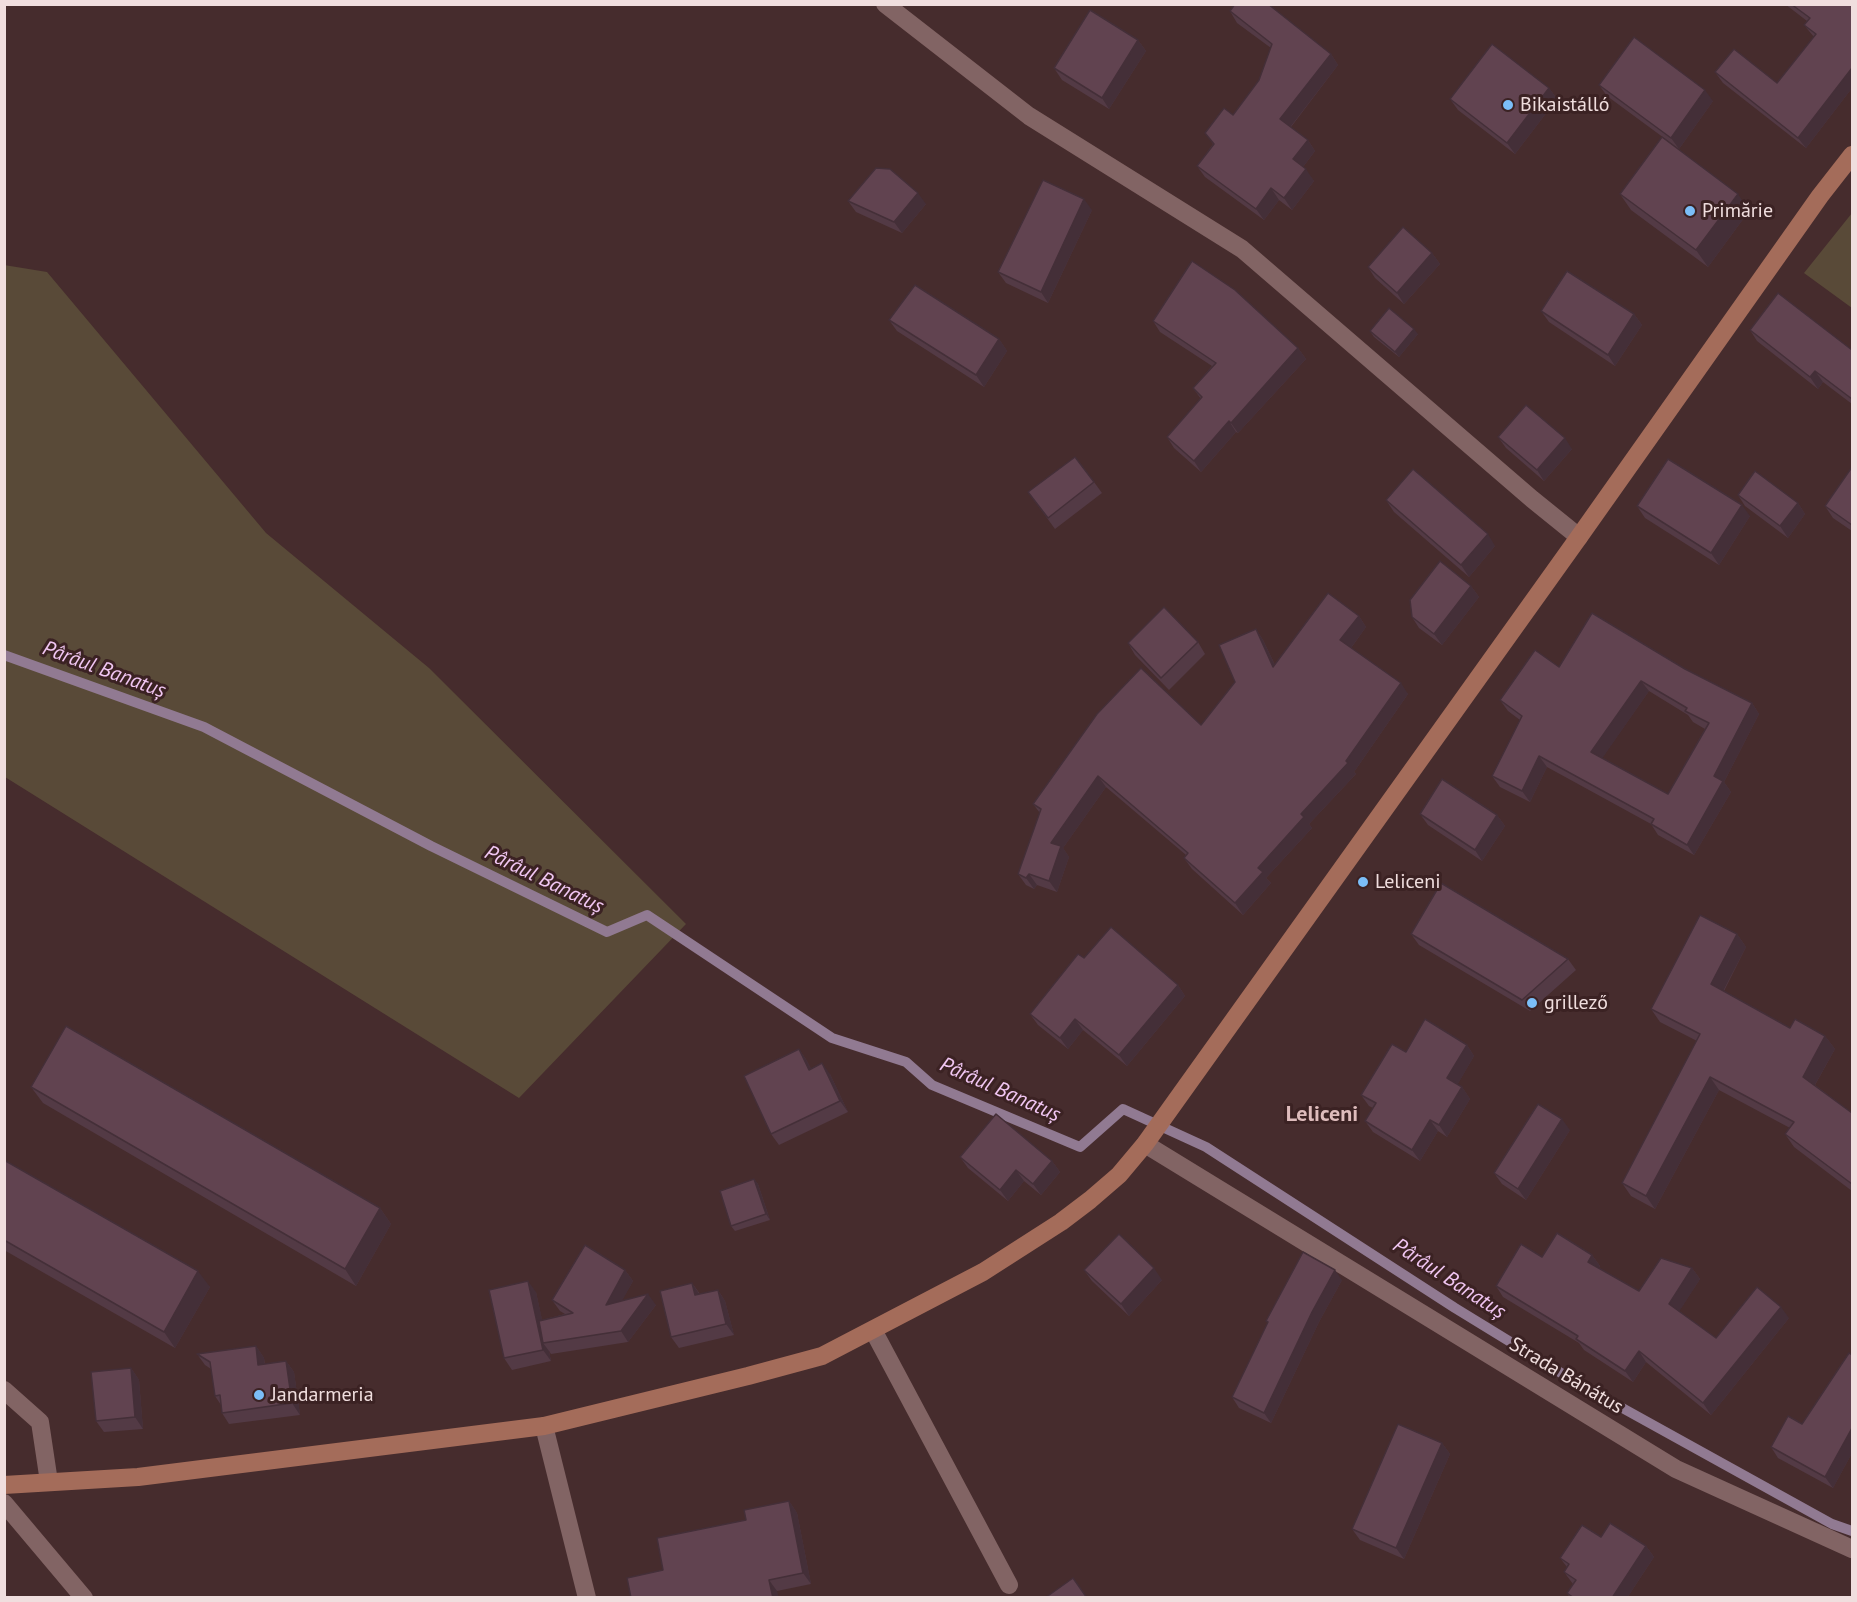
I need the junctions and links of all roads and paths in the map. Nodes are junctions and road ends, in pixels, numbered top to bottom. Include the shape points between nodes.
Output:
1 (885, 4) edge
2 (1852, 155) edge
3 (1579, 537) junction
4 (1148, 1138) junction
5 (873, 1330) junction
6 (4, 1390) edge
7 (544, 1426) junction
8 (49, 1482) junction
9 (4, 1485) edge
10 (4, 1503) edge
11 (1852, 1549) edge
12 (1009, 1585) dead end
13 (84, 1598) edge
14 (587, 1598) edge

1 - 3 street via 1029,116 1242,249
2 - 3 main road
3 - 4 main road
4 - 5 main road via 1119,1175 1028,1245
4 - 11 street, Strada Bánátus via 1676,1469
5 - 7 main road via 822,1356
5 - 12 street
6 - 8 street via 40,1422
7 - 8 main road via 138,1477
7 - 14 street
8 - 9 main road
10 - 13 street

